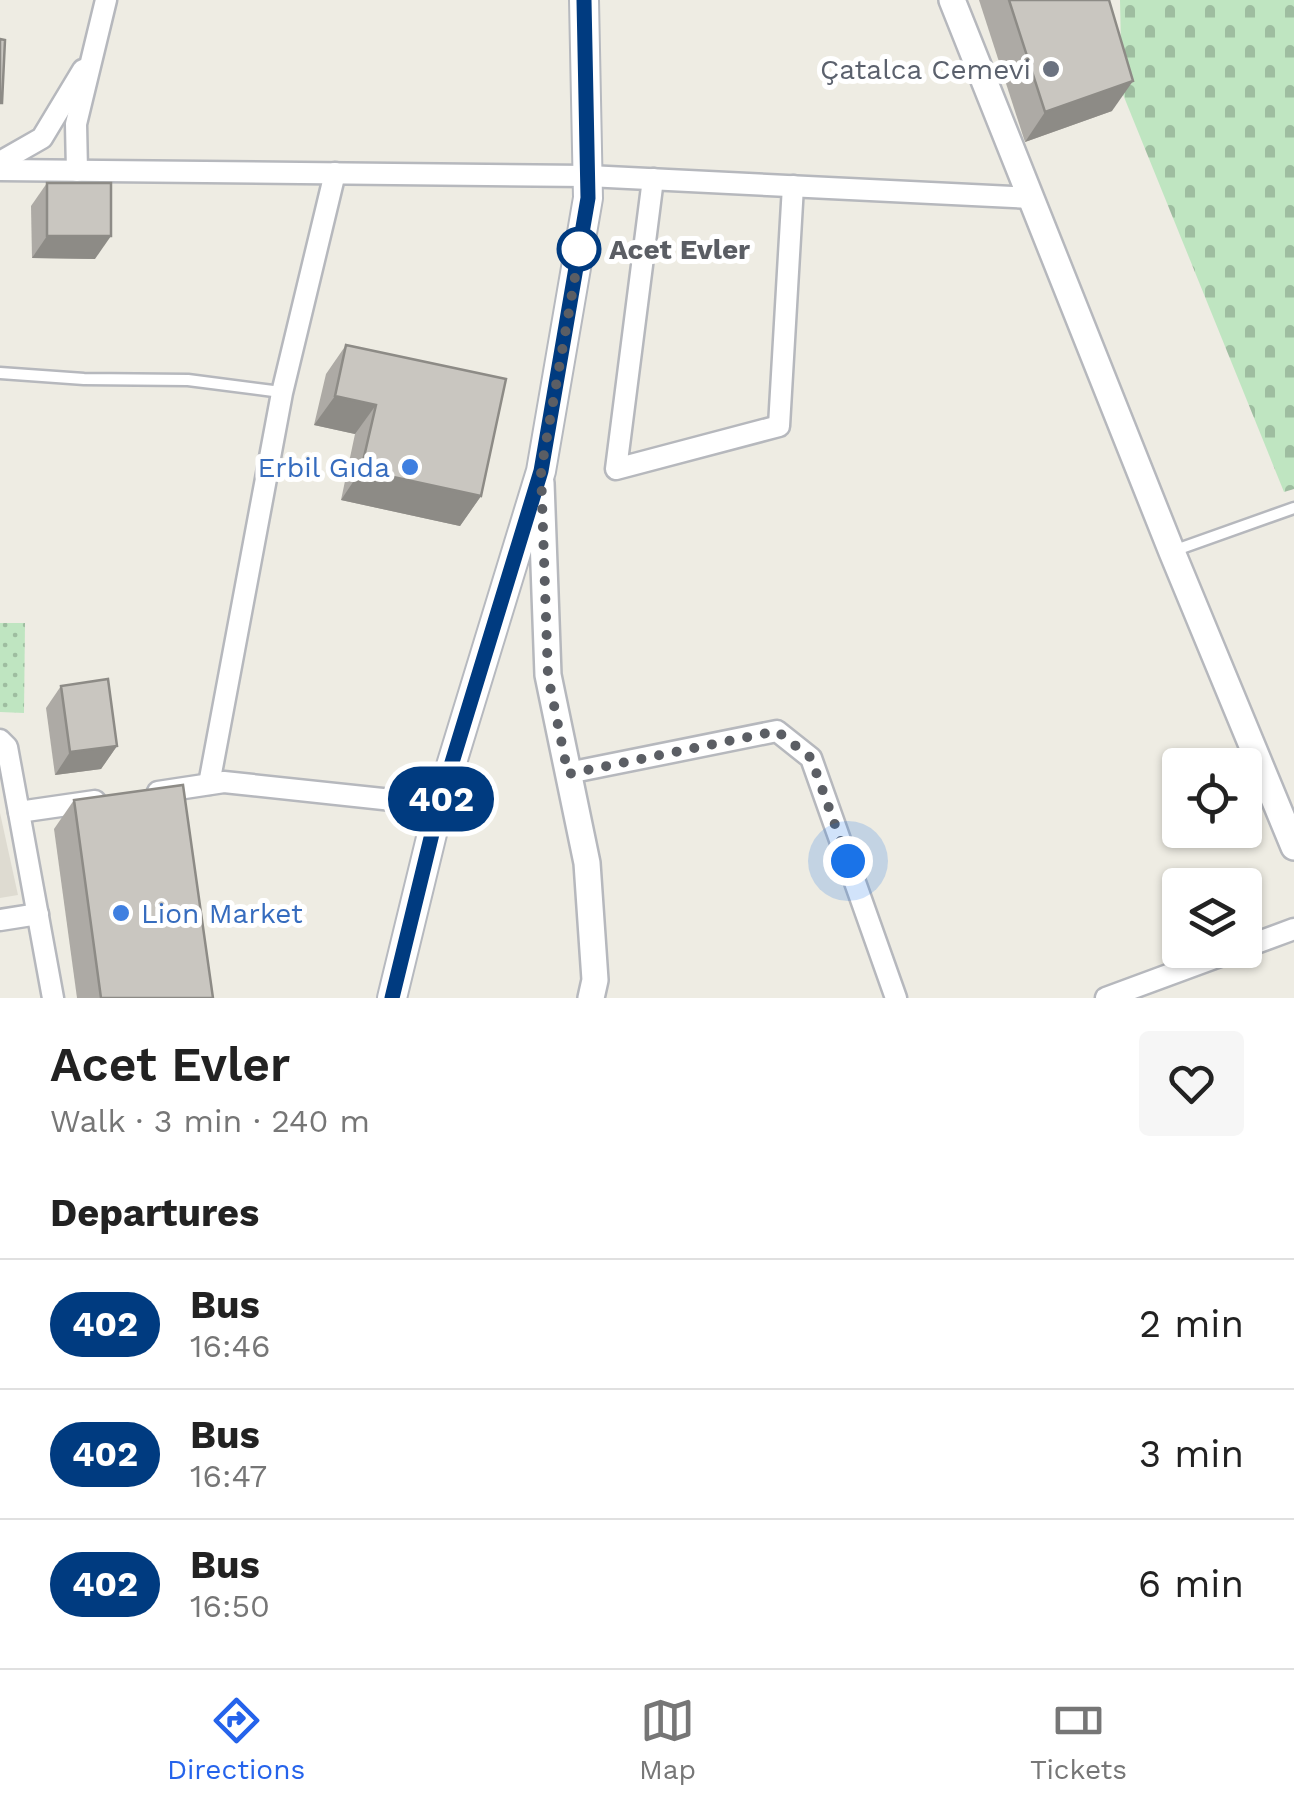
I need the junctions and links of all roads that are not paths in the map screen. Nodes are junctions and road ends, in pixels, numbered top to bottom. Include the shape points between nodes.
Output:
1 (106, 0) edge
2 (584, 0) edge
3 (952, 0) edge
4 (94, 51) junction
5 (0, 162) edge
6 (0, 170) edge
7 (77, 171) junction
8 (335, 173) junction
9 (588, 176) junction
10 (653, 179) junction
11 (793, 186) junction
12 (1031, 198) junction
13 (0, 374) edge
14 (282, 393) junction
15 (541, 471) junction
16 (1294, 508) edge
17 (1172, 552) junction
18 (0, 740) edge
19 (568, 774) junction
20 (209, 784) junction
21 (439, 805) junction
22 (19, 812) junction
23 (1294, 847) edge
24 (38, 914) junction
25 (0, 920) edge
26 (1294, 929) edge
27 (1262, 941) edge
28 (1187, 968) edge
29 (54, 998) edge
30 (392, 998) edge
31 (591, 998) edge
32 (896, 998) edge
33 (1106, 998) edge

1 - 4 street
2 - 9 main road
3 - 12 street
4 - 5 street via 42,138
4 - 7 street via 76,124
6 - 7 street
7 - 8 street
8 - 9 street
8 - 14 street
9 - 10 street
9 - 15 main road
10 - 11 street
10 - 11 street via 616,469 779,426
11 - 12 street
12 - 17 street
13 - 14 lane via 188,380
14 - 20 street
15 - 19 street via 548,676
15 - 21 main road
16 - 17 lane
17 - 23 street
18 - 22 street
19 - 31 street via 586,862
19 - 32 street via 777,731 811,758
20 - 21 street
20 - 22 street
21 - 30 main road
22 - 24 street
24 - 25 street
24 - 29 street
26 - 27 street
28 - 33 street

